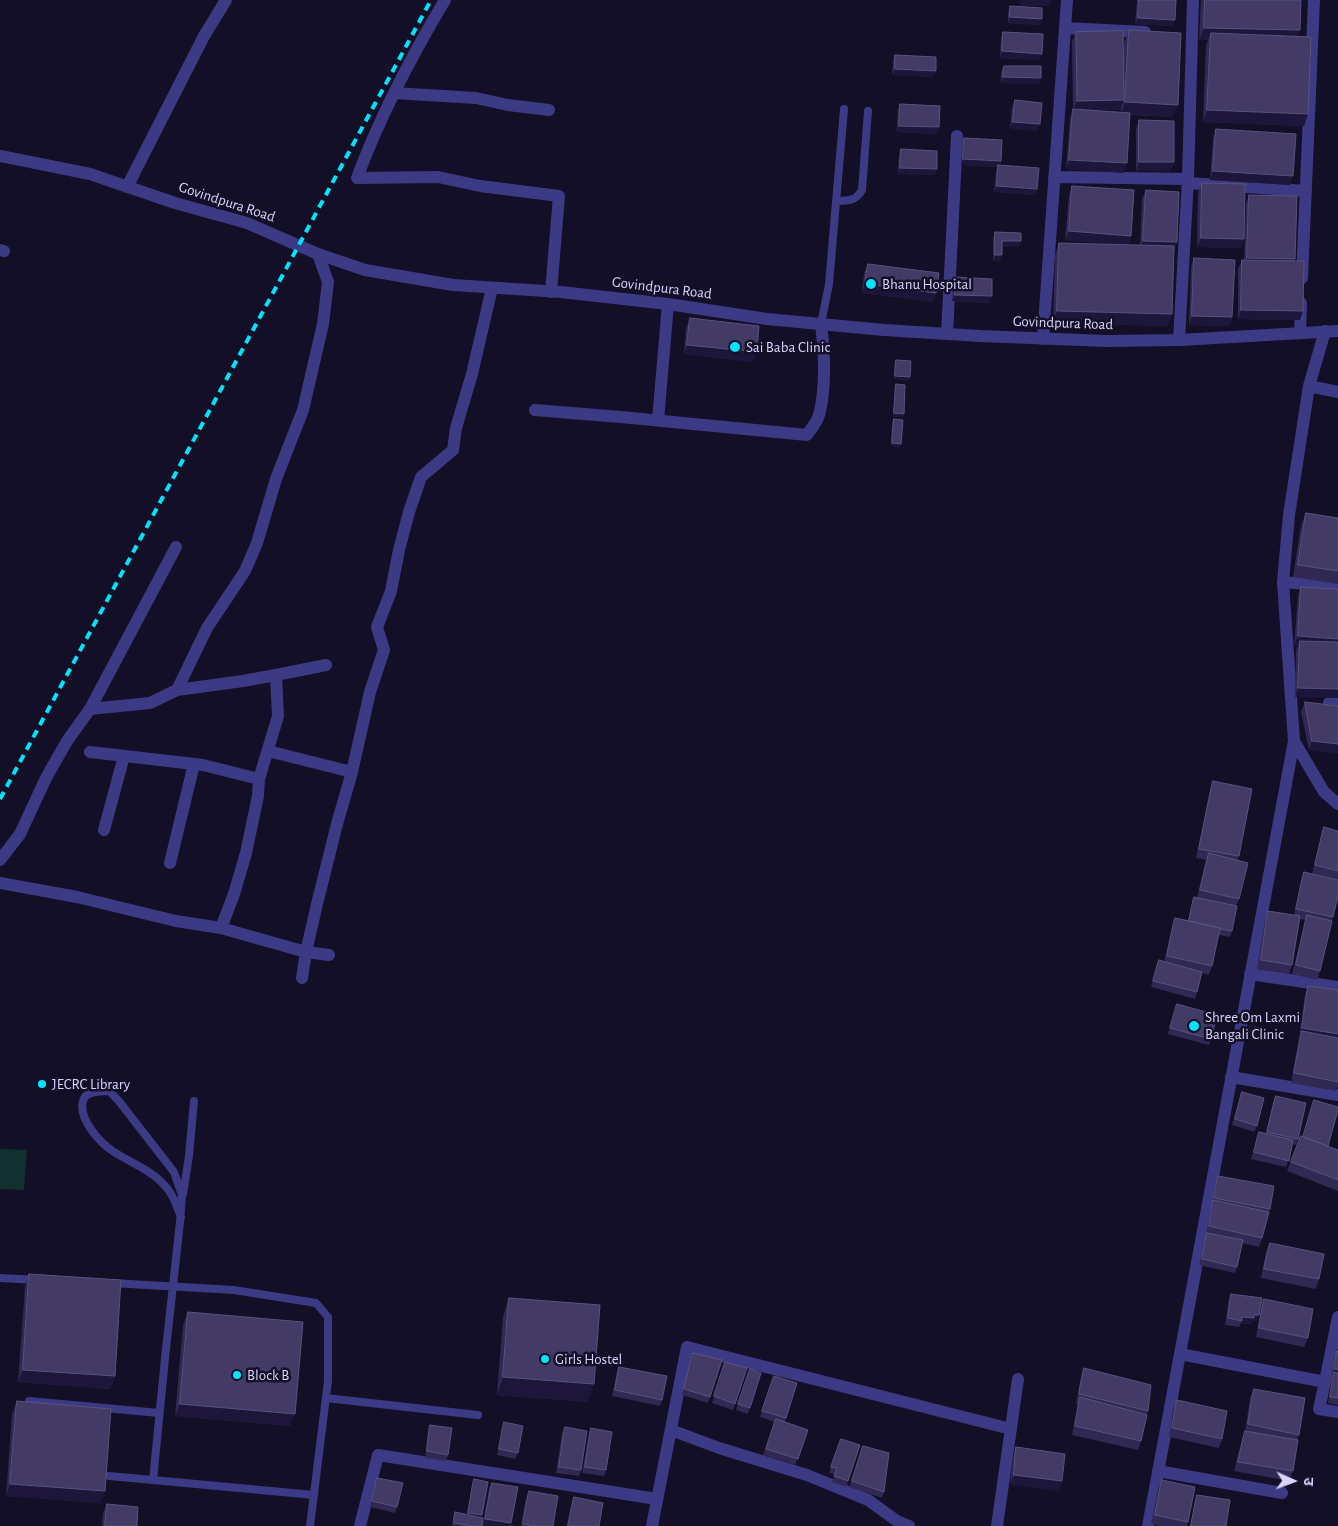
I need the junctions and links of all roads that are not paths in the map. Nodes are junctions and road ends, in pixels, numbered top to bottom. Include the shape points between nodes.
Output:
1 (226, 0) edge
2 (445, 0) edge
3 (1067, 0) edge
4 (1193, 0) edge
5 (1314, 0) edge
6 (1065, 28) junction
7 (1153, 32) edge
8 (394, 93) junction
9 (844, 109) dead end
10 (549, 110) dead end
11 (868, 111) dead end
12 (957, 136) dead end
13 (0, 156) edge
14 (1054, 177) junction
15 (1188, 181) junction
16 (127, 187) junction
17 (1306, 191) junction
18 (836, 201) junction
19 (318, 254) junction
20 (492, 288) junction
21 (551, 292) junction
22 (668, 304) junction
23 (821, 324) junction
24 (1338, 330) edge
25 (1325, 331) junction
26 (1300, 333) junction
27 (947, 334) junction
28 (1043, 339) junction
29 (1178, 340) junction
30 (1309, 386) junction
31 (1338, 392) edge
32 (536, 410) dead end
33 (658, 420) junction
34 (176, 547) dead end
35 (1283, 582) junction
36 (1338, 587) edge
37 (326, 664) dead end
38 (276, 675) junction
39 (177, 690) junction
40 (90, 709) junction
41 (1294, 742) junction
42 (268, 751) junction
43 (90, 752) dead end
44 (124, 756) junction
45 (194, 764) junction
46 (352, 772) junction
47 (259, 779) junction
48 (1338, 804) edge
49 (104, 830) dead end
50 (0, 860) edge
51 (170, 863) dead end
52 (0, 883) edge
53 (221, 928) junction
54 (306, 952) junction
55 (329, 955) dead end
56 (1250, 974) junction
57 (302, 978) dead end
58 (1338, 987) edge
59 (1231, 1077) junction
60 (1338, 1095) edge
61 (194, 1101) dead end
62 (182, 1196) junction
63 (181, 1217) junction
64 (0, 1278) edge
65 (48, 1280) edge
66 (106, 1283) edge
67 (173, 1286) junction
68 (1338, 1317) edge
69 (1180, 1354) junction
70 (1018, 1379) dead end
71 (1325, 1382) junction
72 (326, 1398) junction
73 (29, 1401) edge
74 (1338, 1412) edge
75 (159, 1413) junction
76 (478, 1415) dead end
77 (1011, 1429) junction
78 (671, 1430) junction
79 (1158, 1471) junction
80 (109, 1476) edge
81 (153, 1480) junction
82 (1282, 1493) dead end
83 (314, 1495) junction
84 (657, 1499) junction
85 (310, 1526) edge
86 (360, 1526) edge
87 (652, 1526) edge
88 (909, 1526) edge
89 (997, 1526) edge
90 (1148, 1526) edge

1 - 16 street via 204,36
2 - 8 street
3 - 6 street
4 - 15 street via 1188,34
5 - 17 street
6 - 7 street
6 - 14 street
8 - 10 street via 476,98
8 - 21 street via 356,178 438,177 559,196
9 - 18 lane
11 - 18 lane via 862,190 853,200
12 - 27 street
13 - 16 street, Govindpura Road via 90,174
14 - 15 street
14 - 28 street
15 - 17 street
15 - 29 street
16 - 19 street, Govindpura Road via 247,223
17 - 26 street
18 - 23 lane via 829,284
19 - 20 street, Govindpura Road via 364,270
19 - 39 street via 328,282 323,324 303,410 245,571 207,628
20 - 21 street, Govindpura Road
20 - 46 street via 453,450 421,477 409,512 391,591 377,627 384,650 370,692
21 - 22 street, Govindpura Road
22 - 23 street, Govindpura Road
22 - 33 street
23 - 27 street, Govindpura Road
23 - 33 street via 824,345 819,417 807,435
24 - 25 street, Govindpura Road
25 - 26 street, Govindpura Road
25 - 30 street
26 - 29 street, Govindpura Road
27 - 28 street, Govindpura Road
28 - 29 street, Govindpura Road
30 - 31 street
30 - 35 street via 1289,515
32 - 33 street
34 - 40 street
35 - 36 street
35 - 41 street
37 - 38 street
38 - 39 street
38 - 42 street via 278,716
39 - 40 street via 150,704
40 - 50 street via 67,740 20,834
41 - 48 street via 1324,792
41 - 56 street
42 - 46 street
42 - 47 street
43 - 44 street
44 - 45 street
44 - 49 street
45 - 47 street
45 - 51 street
46 - 54 street
47 - 53 street via 246,853
52 - 53 street
53 - 54 street
54 - 55 street
54 - 57 street
56 - 58 street
56 - 59 street
59 - 60 street
59 - 69 street
61 - 62 lane
62 - 63 lane
62 - 63 lane via 174,1172 118,1100 109,1091 88,1094 83,1099 82,1109 84,1119 93,1132 112,1151 142,1167 161,1182 171,1192
63 - 67 lane
64 - 65 lane
66 - 67 lane
67 - 72 lane via 234,1290 316,1303 328,1317
67 - 75 lane
68 - 71 street
69 - 71 street
69 - 79 street
70 - 77 street
71 - 74 street via 1319,1409
72 - 76 lane
72 - 83 lane
73 - 75 lane
75 - 81 lane
77 - 78 street via 687,1346
77 - 89 street
78 - 84 street
78 - 88 street via 807,1475 868,1500
79 - 82 street
79 - 90 street
80 - 81 lane
81 - 83 lane
83 - 85 lane
84 - 86 street via 378,1455
84 - 87 street

